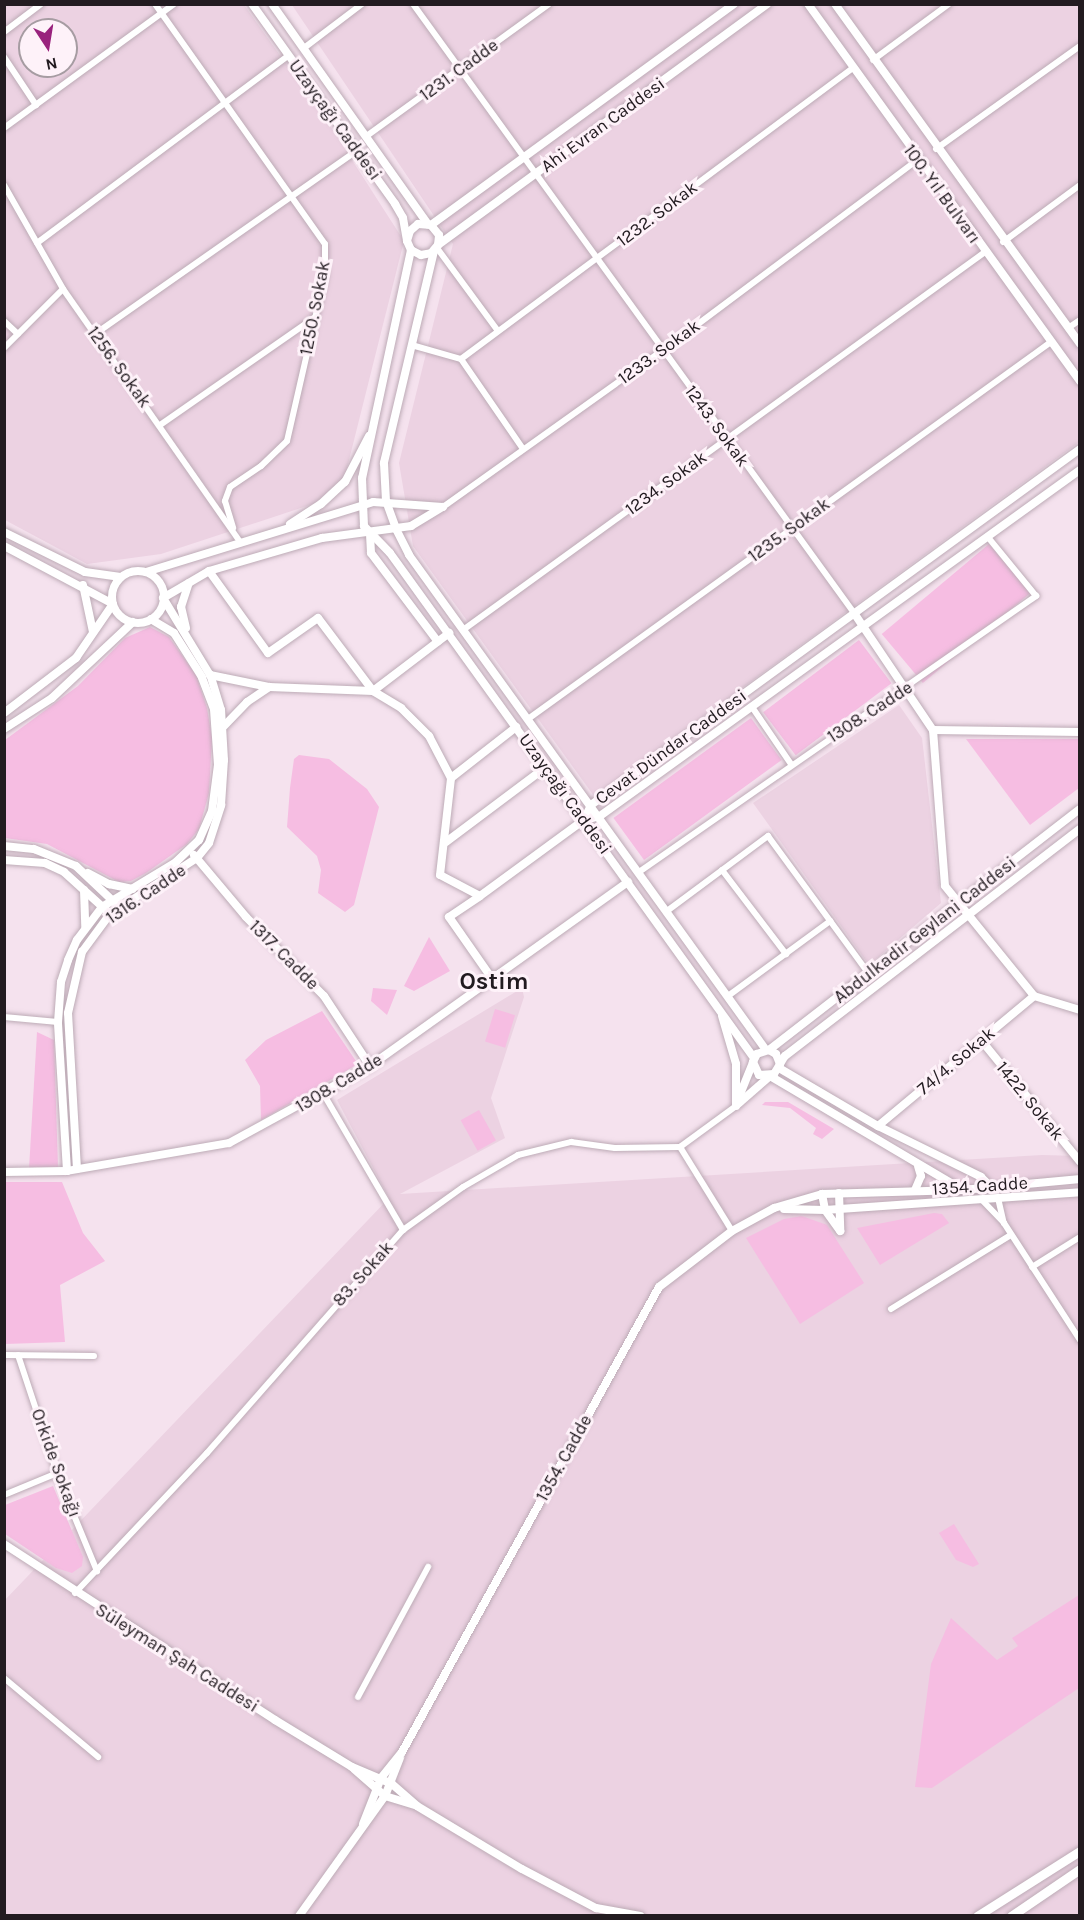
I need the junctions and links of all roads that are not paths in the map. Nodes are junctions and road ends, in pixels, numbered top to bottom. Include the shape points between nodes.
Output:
1 (40, 4) edge
2 (155, 4) edge
3 (174, 4) edge
4 (252, 4) edge
5 (272, 4) edge
6 (362, 4) edge
7 (413, 4) edge
8 (549, 4) edge
9 (734, 4) edge
10 (767, 4) edge
11 (808, 4) edge
12 (835, 4) edge
13 (949, 4) edge
14 (162, 13) junction
15 (4, 32) edge
16 (1080, 46) edge
17 (304, 48) junction
18 (288, 56) junction
19 (4, 57) edge
20 (873, 60) junction
21 (460, 69) junction
22 (852, 69) junction
23 (225, 102) junction
24 (36, 105) junction
25 (4, 128) edge
26 (368, 135) junction
27 (936, 149) junction
28 (356, 151) junction
29 (524, 157) junction
30 (917, 160) junction
31 (537, 173) junction
32 (4, 185) edge
33 (1080, 185) edge
34 (291, 195) junction
35 (430, 224) junction
36 (407, 241) junction
37 (1003, 242) junction
38 (37, 243) junction
39 (436, 248) junction
40 (411, 250) junction
41 (985, 252) junction
42 (595, 260) junction
43 (63, 289) junction
44 (315, 317) junction
45 (1080, 320) edge
46 (4, 321) edge
47 (1068, 328) junction
48 (498, 331) junction
49 (18, 334) junction
50 (95, 334) junction
51 (1051, 342) junction
52 (1080, 344) edge
53 (415, 346) junction
54 (4, 348) edge
55 (662, 351) junction
56 (461, 359) junction
57 (1080, 381) edge
58 (160, 425) junction
59 (373, 428) junction
60 (727, 439) junction
61 (1080, 448) edge
62 (523, 449) junction
63 (1080, 470) edge
64 (386, 501) junction
65 (362, 504) junction
66 (443, 507) junction
67 (792, 527) junction
68 (233, 528) junction
69 (396, 529) junction
70 (279, 531) junction
71 (4, 532) edge
72 (370, 534) junction
73 (987, 536) junction
74 (241, 543) junction
75 (4, 546) edge
76 (209, 571) junction
77 (146, 572) junction
78 (121, 577) junction
79 (189, 583) junction
80 (83, 585) junction
81 (164, 598) junction
82 (113, 604) junction
83 (854, 613) junction
84 (151, 619) junction
85 (133, 622) junction
86 (863, 626) junction
87 (463, 630) junction
88 (93, 632) junction
89 (449, 633) junction
90 (188, 634) junction
91 (438, 642) junction
92 (210, 675) junction
93 (269, 687) junction
94 (907, 688) junction
95 (373, 691) junction
96 (752, 706) junction
97 (4, 713) edge
98 (528, 719) junction
99 (224, 726) junction
100 (516, 727) junction
101 (4, 729) edge
102 (933, 730) junction
103 (1080, 732) edge
104 (791, 764) junction
105 (546, 767) junction
106 (451, 778) junction
107 (591, 805) junction
108 (1080, 809) edge
109 (600, 816) junction
110 (584, 820) junction
111 (1080, 829) edge
112 (446, 842) junction
113 (4, 846) edge
114 (190, 850) junction
115 (197, 858) junction
116 (4, 860) edge
117 (79, 868) junction
118 (722, 870) junction
119 (639, 872) junction
120 (628, 882) junction
121 (83, 886) junction
122 (132, 889) junction
123 (480, 896) junction
124 (112, 901) junction
125 (956, 903) junction
126 (102, 907) junction
127 (120, 908) junction
128 (667, 911) junction
129 (110, 914) junction
130 (968, 915) junction
131 (830, 921) junction
132 (84, 932) junction
133 (786, 954) junction
134 (869, 974) junction
135 (493, 980) junction
136 (728, 996) junction
137 (1034, 996) junction
138 (719, 1007) junction
139 (1080, 1010) edge
140 (4, 1017) edge
141 (58, 1022) junction
142 (981, 1040) junction
143 (768, 1050) junction
144 (754, 1060) junction
145 (370, 1066) junction
146 (779, 1066) junction
147 (769, 1076) junction
148 (323, 1093) junction
149 (736, 1106) junction
150 (878, 1126) junction
151 (680, 1147) junction
152 (1080, 1162) edge
153 (918, 1166) junction
154 (77, 1169) junction
155 (67, 1171) junction
156 (4, 1172) edge
157 (1080, 1179) edge
158 (991, 1186) junction
159 (915, 1190) junction
160 (962, 1190) junction
161 (1080, 1192) edge
162 (838, 1193) junction
163 (822, 1194) junction
164 (998, 1198) junction
165 (981, 1199) junction
166 (774, 1208) junction
167 (841, 1209) junction
168 (825, 1210) junction
169 (1004, 1222) junction
170 (403, 1230) junction
171 (732, 1232) junction
172 (1011, 1235) junction
173 (1080, 1237) edge
174 (1032, 1267) junction
175 (891, 1310) dead end
176 (1080, 1340) edge
177 (4, 1355) edge
178 (18, 1355) junction
179 (94, 1356) dead end
180 (57, 1473) junction
181 (4, 1495) edge
182 (4, 1544) edge
183 (429, 1567) dead end
184 (97, 1571) junction
185 (75, 1593) junction
186 (4, 1678) edge
187 (358, 1697) dead end
188 (402, 1752) junction
189 (98, 1757) dead end
190 (352, 1767) junction
191 (381, 1778) junction
192 (392, 1784) junction
193 (375, 1790) junction
194 (385, 1797) junction
195 (417, 1806) junction
196 (363, 1824) junction
197 (1080, 1851) edge
198 (1080, 1869) edge
199 (299, 1916) edge
200 (640, 1916) edge
201 (977, 1916) edge
202 (1011, 1916) edge

1 - 15 street
2 - 14 street, 1250. Sokak
3 - 14 street
4 - 18 main road, Uzayçağı Caddesi
5 - 17 main road, Uzayçağı Caddesi
6 - 17 street
7 - 21 street, 1243. Sokak
8 - 21 street, 1231. Cadde
9 - 29 main road, Ahi Evran Caddesi
10 - 31 main road, Ahi Evran Caddesi
11 - 22 main road, 100. Yıl Bulvarı
12 - 20 main road, 100. Yıl Bulvarı
13 - 20 street
14 - 23 street, 1250. Sokak
14 - 24 street
16 - 27 street
17 - 26 main road, Uzayçağı Caddesi
18 - 23 street
18 - 28 main road, Uzayçağı Caddesi
19 - 24 street
20 - 27 main road, 100. Yıl Bulvarı
21 - 26 street, 1231. Cadde
21 - 29 street, 1243. Sokak
22 - 30 main road, 100. Yıl Bulvarı
22 - 42 street, 1232. Sokak
23 - 34 street, 1250. Sokak
23 - 38 street
24 - 25 street
26 - 35 main road, Uzayçağı Caddesi
27 - 37 main road, 100. Yıl Bulvarı
28 - 34 street
28 - 36 main road, Uzayçağı Caddesi via 395,204
29 - 31 street, 1243. Sokak
29 - 35 main road, Ahi Evran Caddesi
30 - 41 main road, 100. Yıl Bulvarı
30 - 55 street, 1233. Sokak
31 - 39 main road, Ahi Evran Caddesi
31 - 42 street, 1243. Sokak
32 - 38 street, 1256. Sokak
33 - 37 street
34 - 44 street, 1250. Sokak via 325,244 325,275
34 - 50 street
35 - 36 main road via 413,226
35 - 39 main road via 439,235
36 - 40 main road
37 - 47 main road, 100. Yıl Bulvarı
38 - 43 street, 1256. Sokak
39 - 40 main road via 421,255
39 - 48 street
39 - 53 main road
40 - 59 main road
41 - 51 main road, 100. Yıl Bulvarı
41 - 60 street, 1234. Sokak
42 - 48 street, 1232. Sokak
42 - 55 street, 1243. Sokak
43 - 49 street
43 - 50 street, 1256. Sokak
44 - 58 street
44 - 68 street, 1250. Sokak via 286,441 261,466 230,487 225,501
45 - 47 street
46 - 49 street
47 - 52 main road, 100. Yıl Bulvarı
48 - 56 street, 1232. Sokak
49 - 54 street
50 - 58 street, 1256. Sokak
51 - 57 main road, 100. Yıl Bulvarı
51 - 67 street, 1235. Sokak
53 - 56 street
53 - 64 main road via 384,463
55 - 60 street, 1243. Sokak
55 - 62 street, 1233. Sokak
56 - 62 street
58 - 68 street, 1256. Sokak
59 - 65 main road via 362,478
59 - 70 main road via 345,482 321,504
60 - 67 street, 1243. Sokak
60 - 87 street, 1234. Sokak
61 - 83 main road, Cevat Dündar Caddesi
62 - 66 street, 1233. Sokak
63 - 73 main road, Cevat Dündar Caddesi
64 - 65 main road
64 - 66 main road
64 - 69 main road, Uzayçağı Caddesi
65 - 70 main road
65 - 72 main road via 362,518
66 - 69 main road via 411,526
67 - 83 street, 1243. Sokak
67 - 98 street, 1235. Sokak
68 - 74 street, 1256. Sokak
69 - 72 main road
69 - 87 main road, Uzayçağı Caddesi via 409,555
70 - 74 main road
71 - 78 main road via 85,572
72 - 76 main road via 322,538
72 - 89 main road, Uzayçağı Caddesi via 390,553
72 - 91 main road via 371,553
73 - 86 main road, Cevat Dündar Caddesi
73 - 94 street, 1308. Cadde via 1036,596
74 - 77 main road
75 - 80 main road
76 - 79 main road
76 - 95 main road via 268,653 318,618
77 - 78 main road via 133,571
77 - 81 main road via 159,582
78 - 82 main road via 113,590
79 - 81 main road
79 - 90 main road via 181,607
80 - 82 main road
80 - 88 main road
81 - 84 main road
81 - 90 main road, 1316. Cadde
82 - 85 main road via 121,616
82 - 88 main road
83 - 86 main road, 1243. Sokak
83 - 107 main road, Cevat Dündar Caddesi
84 - 85 main road
84 - 114 main road, 1316. Cadde via 174,633 202,677 214,710 218,765 212,811
85 - 101 main road via 52,698
86 - 94 main road, 1243. Sokak
86 - 96 main road, Cevat Dündar Caddesi
87 - 98 main road, Uzayçağı Caddesi
88 - 97 main road via 76,658
89 - 91 main road
89 - 100 main road, Uzayçağı Caddesi
90 - 92 main road, 1316. Cadde
91 - 95 main road
92 - 93 main road
92 - 99 main road, 1316. Cadde
93 - 95 main road
93 - 99 main road via 247,702
94 - 102 main road, 1243. Sokak
94 - 104 street, 1308. Cadde
95 - 106 main road via 401,708 429,736
96 - 104 street
96 - 109 main road, Cevat Dündar Caddesi
98 - 107 main road, Uzayçağı Caddesi
99 - 115 main road, 1316. Cadde via 217,825
100 - 105 main road, Uzayçağı Caddesi
100 - 106 main road
102 - 103 main road
102 - 125 main road via 945,886
104 - 119 street, 1308. Cadde
105 - 110 main road, Uzayçağı Caddesi
105 - 112 main road
106 - 112 main road
107 - 109 main road, Uzayçağı Caddesi
107 - 110 main road, Cevat Dündar Caddesi
108 - 125 main road, Abdulkadir Geylani Caddesi
109 - 110 main road, Cevat Dündar Caddesi
109 - 119 main road, Uzayçağı Caddesi
110 - 120 main road, Uzayçağı Caddesi
110 - 123 main road
111 - 130 main road, Abdulkadir Geylani Caddesi
112 - 123 main road via 440,875
113 - 117 main road via 34,849
114 - 115 main road, 1317. Cadde
114 - 122 main road, 1316. Cadde
115 - 127 main road, 1316. Cadde
115 - 145 main road, 1317. Cadde via 246,917 324,996
116 - 121 main road via 45,863
117 - 122 main road via 109,884
117 - 124 main road
118 - 128 street
118 - 131 street via 768,836
118 - 133 street
119 - 128 main road, Uzayçağı Caddesi
120 - 135 main road, 1308. Cadde
120 - 138 main road, Uzayçağı Caddesi
121 - 126 main road
121 - 132 main road via 87,908
122 - 124 main road, 1316. Cadde
123 - 135 main road via 449,917
124 - 126 main road, 1316. Cadde
124 - 127 main road
125 - 130 main road
125 - 134 main road, Abdulkadir Geylani Caddesi
126 - 129 main road
126 - 132 main road, 1316. Cadde
127 - 129 main road, 1316. Cadde
128 - 136 main road, Uzayçağı Caddesi
129 - 154 main road, 1316. Cadde via 82,952 68,1013
130 - 137 main road
130 - 146 main road, Abdulkadir Geylani Caddesi via 785,1056
131 - 133 street
131 - 134 street
132 - 141 main road, 1316. Cadde via 61,982
133 - 136 street
134 - 143 main road, Abdulkadir Geylani Caddesi
135 - 145 main road, 1308. Cadde
136 - 143 main road, Uzayçağı Caddesi
137 - 139 main road
137 - 142 main road, 74/4. Sokak
138 - 144 main road, Uzayçağı Caddesi
138 - 149 main road via 736,1064
140 - 141 street
141 - 155 main road, 1316. Cadde
142 - 150 main road, 74/4. Sokak
142 - 152 main road, 1422. Sokak
143 - 144 main road
143 - 146 main road via 778,1057
144 - 147 main road via 759,1075
144 - 149 main road
145 - 148 main road, 1308. Cadde
146 - 147 main road
146 - 150 main road
147 - 149 main road
147 - 153 main road
148 - 154 main road, 1308. Cadde via 229,1143
148 - 170 street
149 - 151 street
150 - 158 main road
151 - 170 street, 83. Sokak via 615,1148 571,1142 518,1155 464,1186
151 - 171 street
153 - 159 main road via 921,1176
153 - 160 main road
154 - 155 main road, 1308. Cadde
155 - 156 main road, 1308. Cadde
157 - 158 main road, 1354. Cadde
158 - 160 main road, 1354. Cadde
158 - 164 main road
159 - 160 main road, 1354. Cadde
159 - 162 main road, 1354. Cadde
160 - 165 main road
161 - 164 main road, 1354. Cadde
162 - 163 main road, 1354. Cadde
162 - 167 main road
163 - 166 main road, 1354. Cadde
163 - 168 main road
164 - 165 main road, 1354. Cadde
164 - 169 street
165 - 167 main road, 1354. Cadde
165 - 169 street
166 - 168 main road, 1354. Cadde
166 - 171 main road, 1354. Cadde
167 - 168 main road, 1354. Cadde
167 - 168 main road via 840,1231
169 - 172 street
170 - 184 street, 83. Sokak via 207,1454
171 - 188 main road, 1354. Cadde via 659,1287
172 - 174 street
172 - 175 street
173 - 174 street
174 - 176 street
177 - 178 street
178 - 179 street
178 - 180 street, Orkide Sokağı
180 - 181 street
180 - 184 street, Orkide Sokağı
182 - 185 main road, Süleyman Şah Caddesi
183 - 187 street
184 - 185 street, 83. Sokak
185 - 190 main road, Süleyman Şah Caddesi
186 - 189 street
188 - 191 main road, 1354. Cadde
188 - 192 main road, 1354. Cadde
190 - 191 main road
190 - 193 main road
191 - 192 main road
191 - 193 main road, 1354. Cadde
192 - 194 main road, 1354. Cadde
192 - 195 main road
193 - 194 main road
193 - 196 main road, 1354. Cadde
194 - 195 main road
194 - 196 main road, 1354. Cadde
195 - 200 main road via 596,1908
196 - 199 main road, 1354. Cadde
197 - 201 main road
198 - 202 main road

